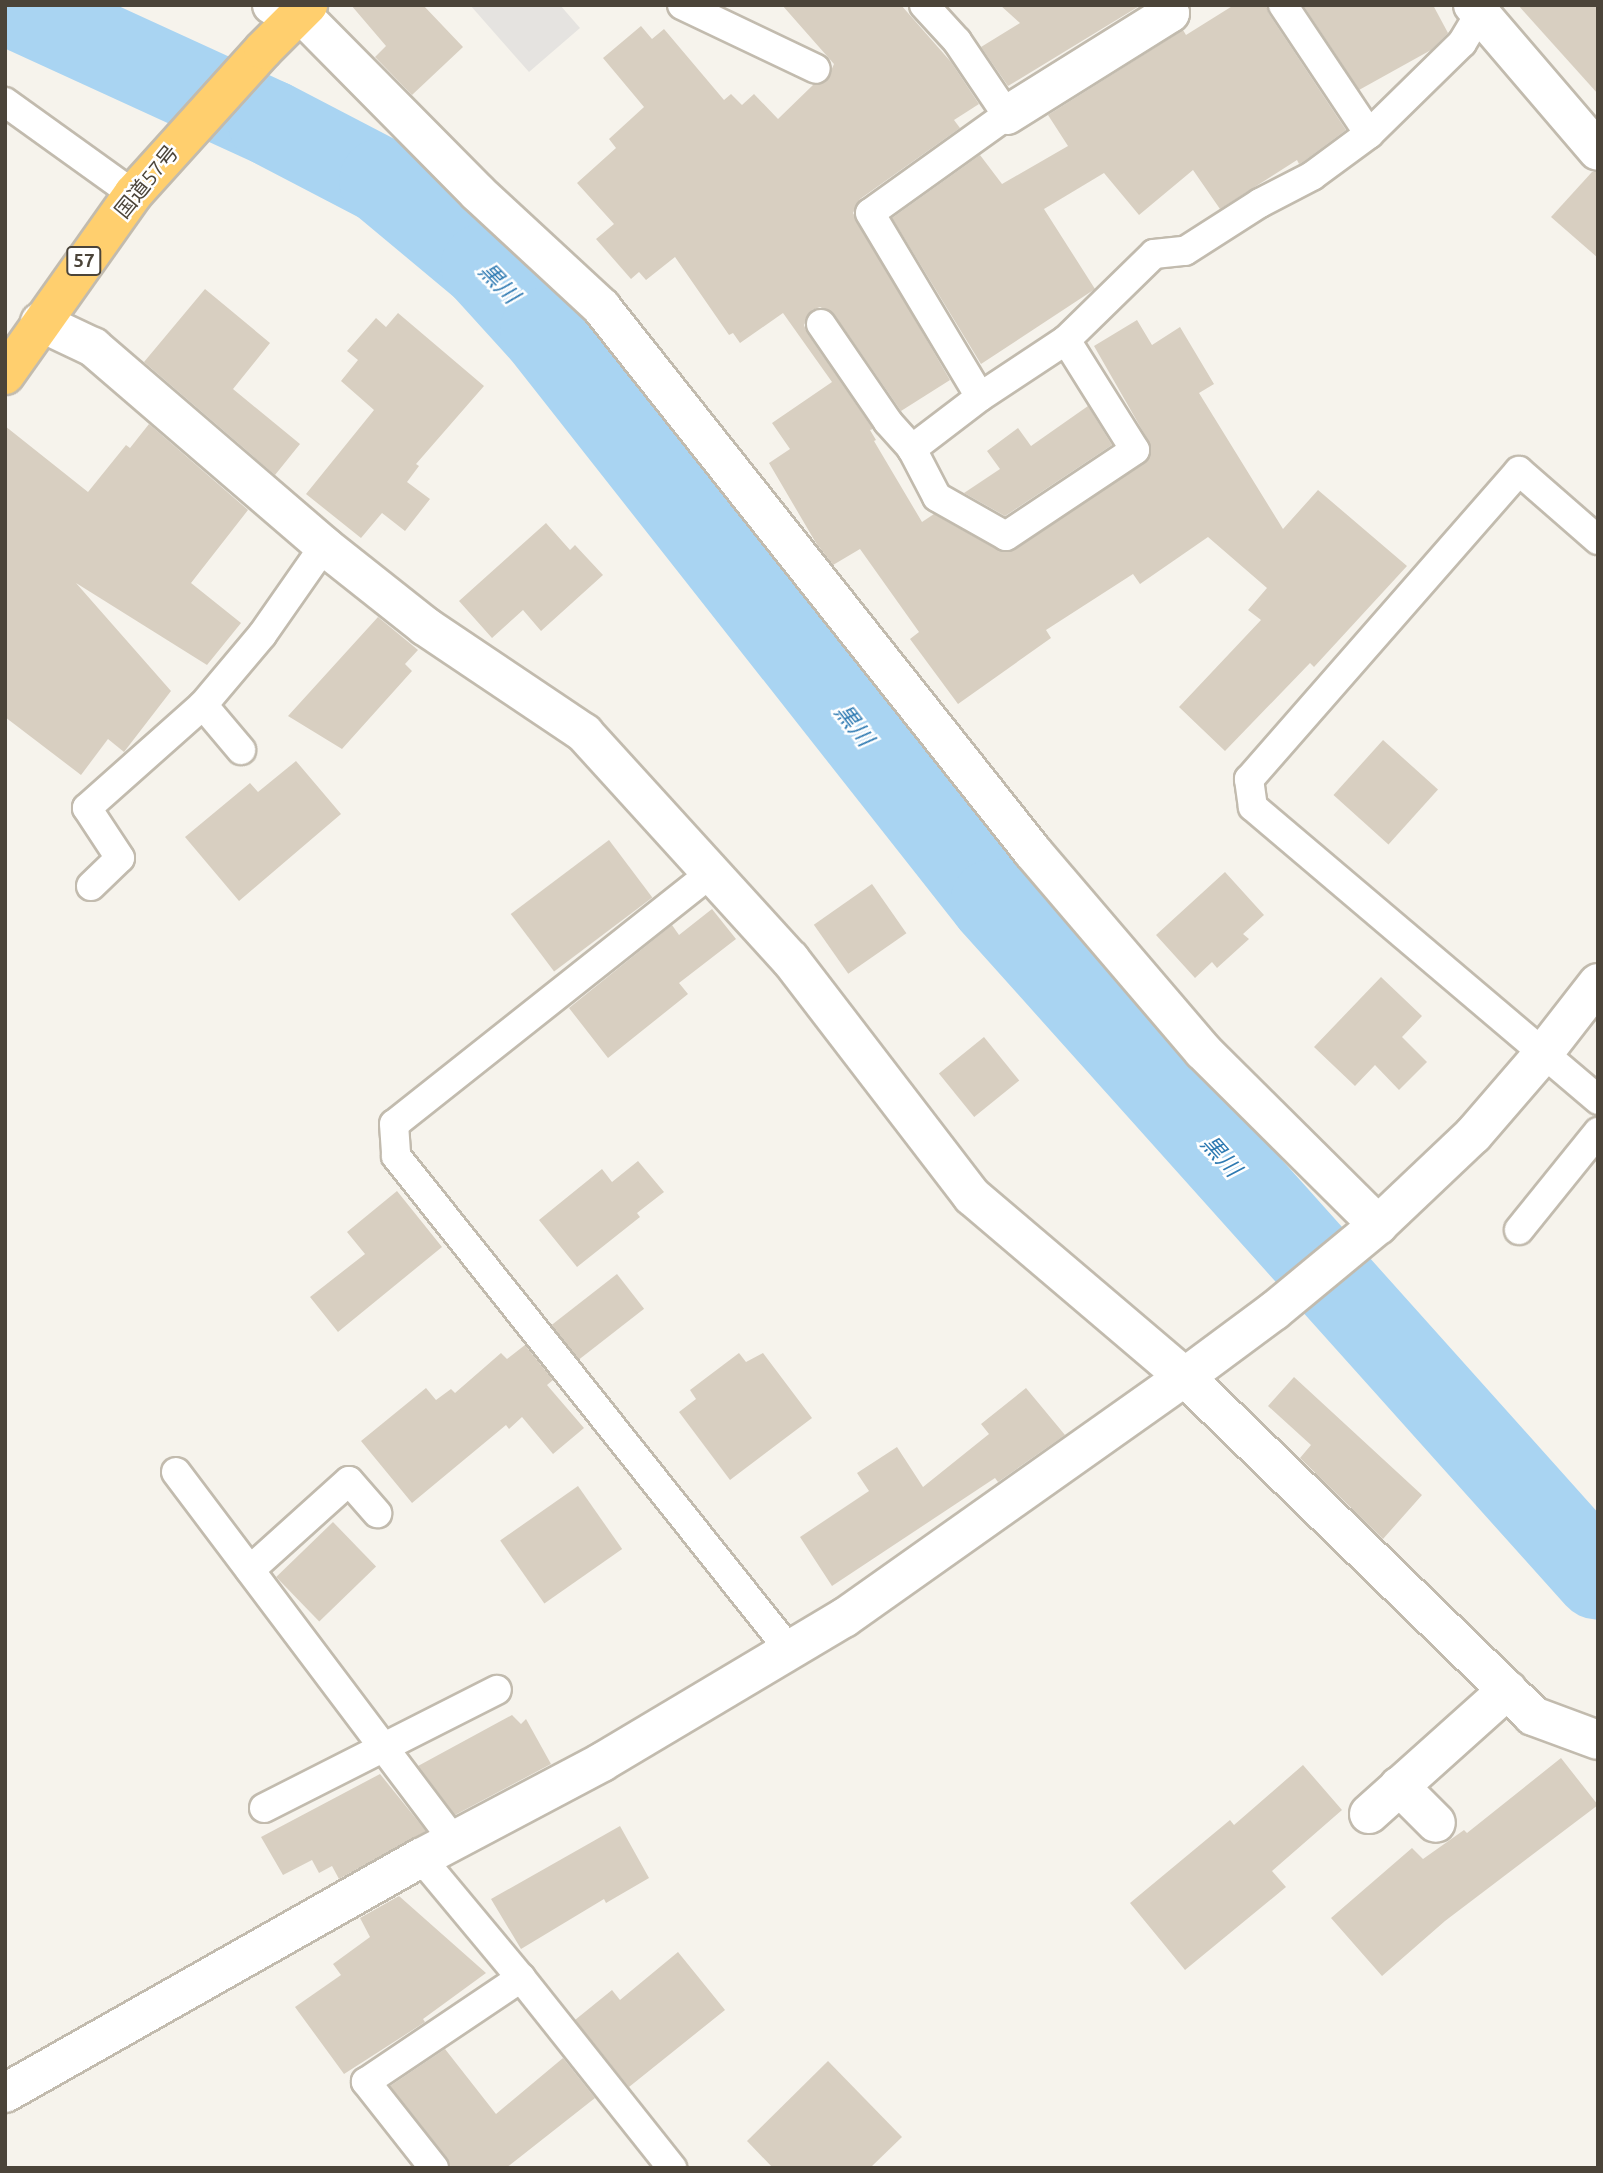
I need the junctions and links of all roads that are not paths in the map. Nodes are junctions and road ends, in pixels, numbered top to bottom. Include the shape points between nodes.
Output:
1 (682, 5) edge
2 (924, 5) edge
3 (1165, 5) edge
4 (1283, 5) edge
5 (294, 8) edge
6 (1476, 9) edge
7 (816, 69) dead end
8 (5, 102) edge
9 (1007, 115) junction
10 (1369, 134) junction
11 (1598, 151) edge
12 (133, 194) junction
13 (40, 322) junction
14 (821, 324) dead end
15 (1066, 340) junction
16 (5, 375) edge
17 (980, 397) junction
18 (912, 449) junction
19 (1598, 540) edge
20 (324, 546) junction
21 (203, 705) junction
22 (240, 750) dead end
23 (711, 873) junction
24 (91, 886) dead end
25 (1598, 983) edge
26 (1542, 1055) junction
27 (1598, 1100) edge
28 (1598, 1132) edge
29 (1378, 1225) junction
30 (1519, 1230) dead end
31 (1185, 1377) junction
32 (176, 1472) dead end
33 (377, 1513) dead end
34 (250, 1570) junction
35 (791, 1652) junction
36 (497, 1689) dead end
37 (1507, 1690) junction
38 (1598, 1740) edge
39 (385, 1749) junction
40 (1399, 1786) junction
41 (264, 1808) dead end
42 (1369, 1814) dead end
43 (1436, 1823) dead end
44 (454, 1841) junction
45 (421, 1858) junction
46 (521, 1978) junction
47 (5, 2093) edge
48 (435, 2168) edge
49 (672, 2168) edge

1 - 7 lane
2 - 9 lane via 957,41
3 - 9 street via 1170,13
4 - 10 lane
5 - 12 highway, 国道57号 / 57 via 263,50
5 - 29 street via 478,193 601,307 1033,852 1203,1051
6 - 10 lane via 1462,43
6 - 11 street
8 - 12 lane
9 - 17 lane via 870,213
10 - 15 lane via 1312,176 1185,251 1154,254
12 - 13 highway, 国道57号 / 57
13 - 16 highway, 国道57号 / 57
13 - 20 street via 93,347
14 - 18 lane via 888,422
15 - 17 lane
15 - 18 lane via 1135,450 1006,536 937,498
17 - 18 lane
19 - 26 lane via 1519,471 1249,779 1253,807
20 - 21 lane via 262,635
20 - 23 street via 425,626 584,733
21 - 22 lane
21 - 24 lane via 87,808 120,858
23 - 31 street via 790,959 972,1196
23 - 35 lane via 394,1124 396,1156
25 - 26 street
26 - 27 lane
26 - 29 street via 1473,1135
28 - 30 lane
29 - 31 street
31 - 35 street
31 - 37 street
32 - 34 lane
33 - 34 lane via 349,1481
34 - 39 lane
35 - 44 street
36 - 39 lane
37 - 38 street via 1533,1716
37 - 40 street
39 - 41 lane
39 - 44 lane
40 - 42 street
40 - 43 street
44 - 45 street
45 - 46 lane
45 - 47 street
46 - 48 lane via 366,2082
46 - 49 lane

